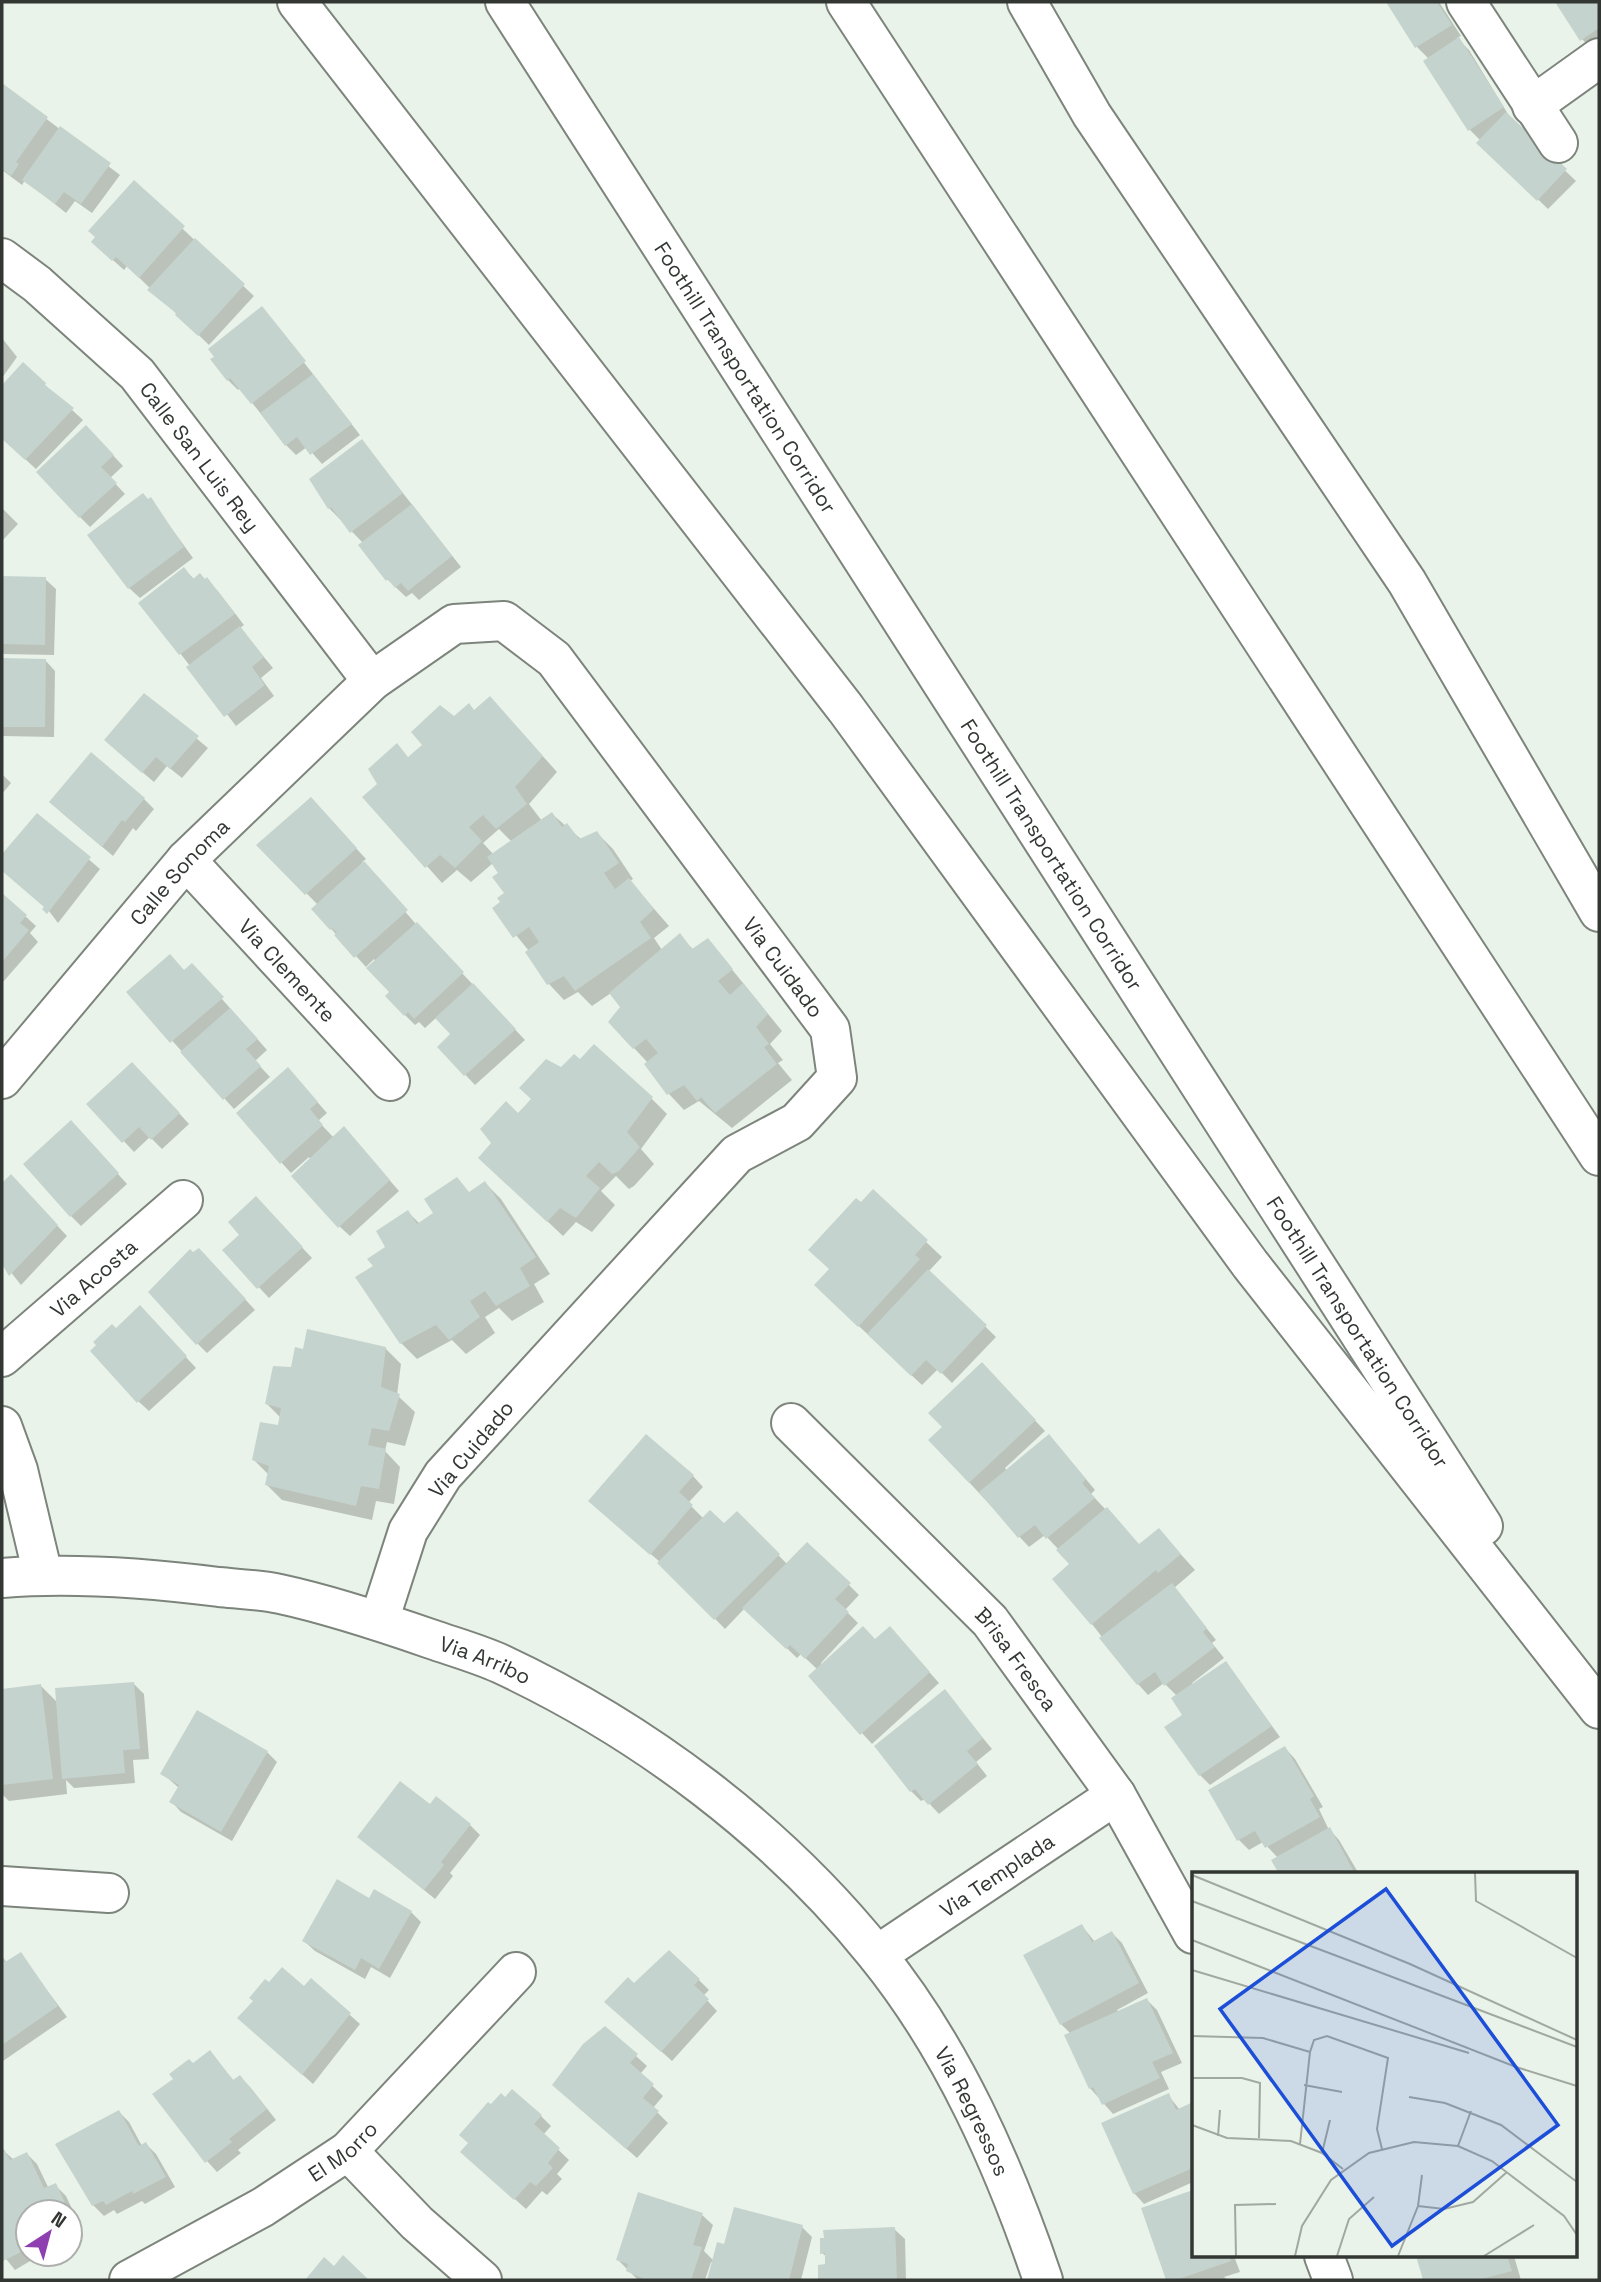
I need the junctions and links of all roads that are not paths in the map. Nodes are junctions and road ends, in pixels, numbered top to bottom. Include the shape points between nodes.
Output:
1 (297, 2) edge
2 (505, 2) edge
3 (846, 2) edge
4 (1027, 2) edge
5 (1466, 2) edge
6 (1599, 58) edge
7 (1532, 106) junction
8 (1558, 143) dead end
9 (2, 258) edge
10 (372, 681) junction
11 (186, 860) junction
12 (1599, 912) edge
13 (2, 1079) edge
14 (390, 1081) dead end
15 (1599, 1156) edge
16 (183, 1200) dead end
17 (2, 1357) edge
18 (791, 1423) dead end
19 (2, 1426) edge
20 (43, 1575) junction
21 (2, 1578) edge
22 (379, 1621) junction
23 (1599, 1708) edge
24 (1116, 1795) junction
25 (2, 1886) edge
26 (109, 1893) dead end
27 (1192, 1932) edge
28 (877, 1955) junction
29 (516, 1972) dead end
30 (348, 2151) junction
31 (1325, 2258) edge
32 (129, 2280) edge
33 (482, 2280) edge
34 (1043, 2280) edge
35 (1333, 2280) edge

1 - 23 main road via 846,709 1250,1264
2 - 23 main road, Foothill Transportation Corridor
3 - 15 main road
4 - 12 main road via 1092,116 1407,582
5 - 7 main road
6 - 7 main road
7 - 8 main road
9 - 10 main road, Calle San Luis Rey via 137,374
10 - 11 main road, Calle Sonoma
10 - 22 main road, Via Cuidado via 454,624 504,621 554,659 830,1030 837,1077 797,1122 737,1154 443,1475 408,1531
11 - 13 main road, Calle Sonoma
11 - 14 main road, Via Clemente
16 - 17 main road, Via Acosta
18 - 24 main road, Brisa Fresca via 990,1621
19 - 20 main road via 18,1470
20 - 21 main road, Via Arribo
20 - 22 main road, Via Arribo via 171,1581 279,1594
22 - 28 main road, Via Arribo via 500,1663 620,1728 725,1804 792,1863
24 - 27 main road, Brisa Fresca
24 - 28 main road, Via Templada
25 - 26 main road
28 - 34 main road, Via Regressos via 955,2070 1018,2208
29 - 30 main road, El Morro
30 - 32 main road, El Morro via 262,2207
30 - 33 main road via 417,2223
31 - 35 main road

